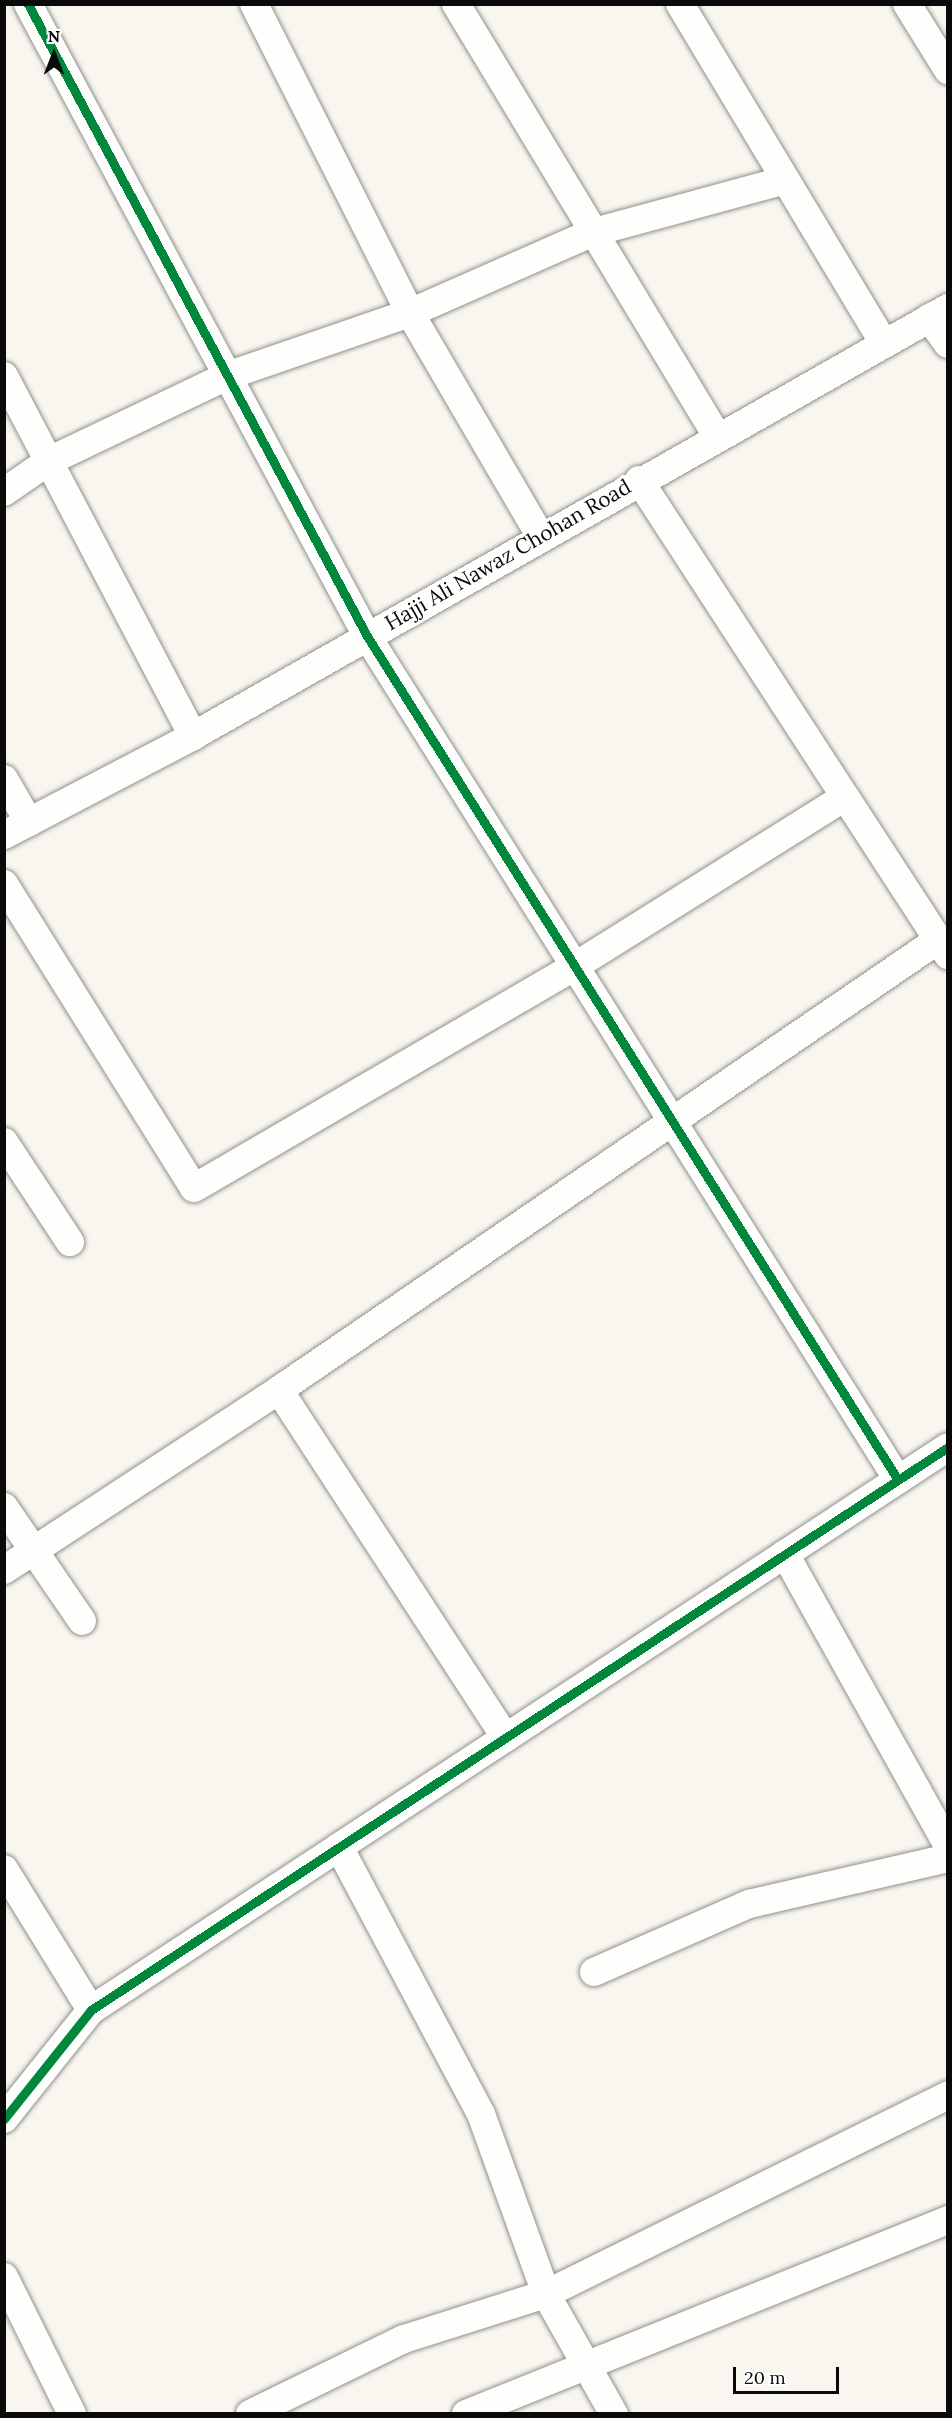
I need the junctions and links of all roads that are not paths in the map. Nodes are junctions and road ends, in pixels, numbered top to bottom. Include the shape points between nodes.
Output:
1 (28, 4) edge
2 (254, 4) edge
3 (456, 4) edge
4 (680, 4) edge
5 (907, 4) edge
6 (948, 70) edge
7 (785, 180) junction
8 (594, 232) junction
9 (410, 313) junction
10 (938, 313) edge
11 (883, 342) junction
12 (948, 344) edge
13 (4, 376) edge
14 (226, 376) junction
15 (717, 436) junction
16 (49, 461) junction
17 (639, 480) junction
18 (4, 492) edge
19 (541, 537) junction
20 (368, 636) junction
21 (194, 736) junction
22 (4, 779) edge
23 (845, 797) junction
24 (17, 829) edge
25 (4, 884) edge
26 (943, 947) edge
27 (577, 965) junction
28 (672, 1117) junction
29 (4, 1142) edge
30 (70, 1242) dead end
31 (279, 1390) junction
32 (948, 1447) edge
33 (898, 1480) junction
34 (4, 1507) edge
35 (31, 1552) junction
36 (785, 1554) junction
37 (4, 1570) edge
38 (82, 1621) dead end
39 (506, 1738) junction
40 (948, 1846) edge
41 (339, 1847) junction
42 (948, 1858) edge
43 (4, 1869) edge
44 (594, 1972) dead end
45 (92, 2010) junction
46 (948, 2095) edge
47 (4, 2120) edge
48 (948, 2220) edge
49 (4, 2277) edge
50 (546, 2294) junction
51 (585, 2363) junction
52 (72, 2414) edge
53 (250, 2414) edge
54 (466, 2414) edge
55 (614, 2414) edge

1 - 14 street
2 - 9 street
3 - 8 street
4 - 7 street
5 - 6 street
7 - 8 street
7 - 11 street
8 - 9 street
8 - 15 street
9 - 14 street
9 - 19 street
10 - 11 street, Hajji Ali Nawaz Chohan Road
10 - 12 street
11 - 15 street, Hajji Ali Nawaz Chohan Road
13 - 16 street
14 - 16 street
14 - 20 street
15 - 17 street, Hajji Ali Nawaz Chohan Road
16 - 18 street
16 - 21 street
17 - 19 street, Hajji Ali Nawaz Chohan Road
17 - 23 street
19 - 20 street, Hajji Ali Nawaz Chohan Road
20 - 21 street, Hajji Ali Nawaz Chohan Road
20 - 27 street
21 - 24 street, Hajji Ali Nawaz Chohan Road
22 - 24 street
23 - 26 street
23 - 27 street
25 - 27 street via 195,1188
26 - 28 street
27 - 28 street
28 - 31 street
28 - 33 street
29 - 30 street
31 - 35 street
31 - 39 street
32 - 33 street
33 - 36 street
34 - 35 street
35 - 37 street
35 - 38 street
36 - 39 street
36 - 40 street
39 - 41 street
41 - 45 street
41 - 50 street via 481,2114
42 - 44 street via 749,1904
43 - 45 street
45 - 47 street
46 - 50 street
48 - 51 street
49 - 52 street
50 - 51 street
50 - 53 street via 404,2339
51 - 54 street
51 - 55 street

